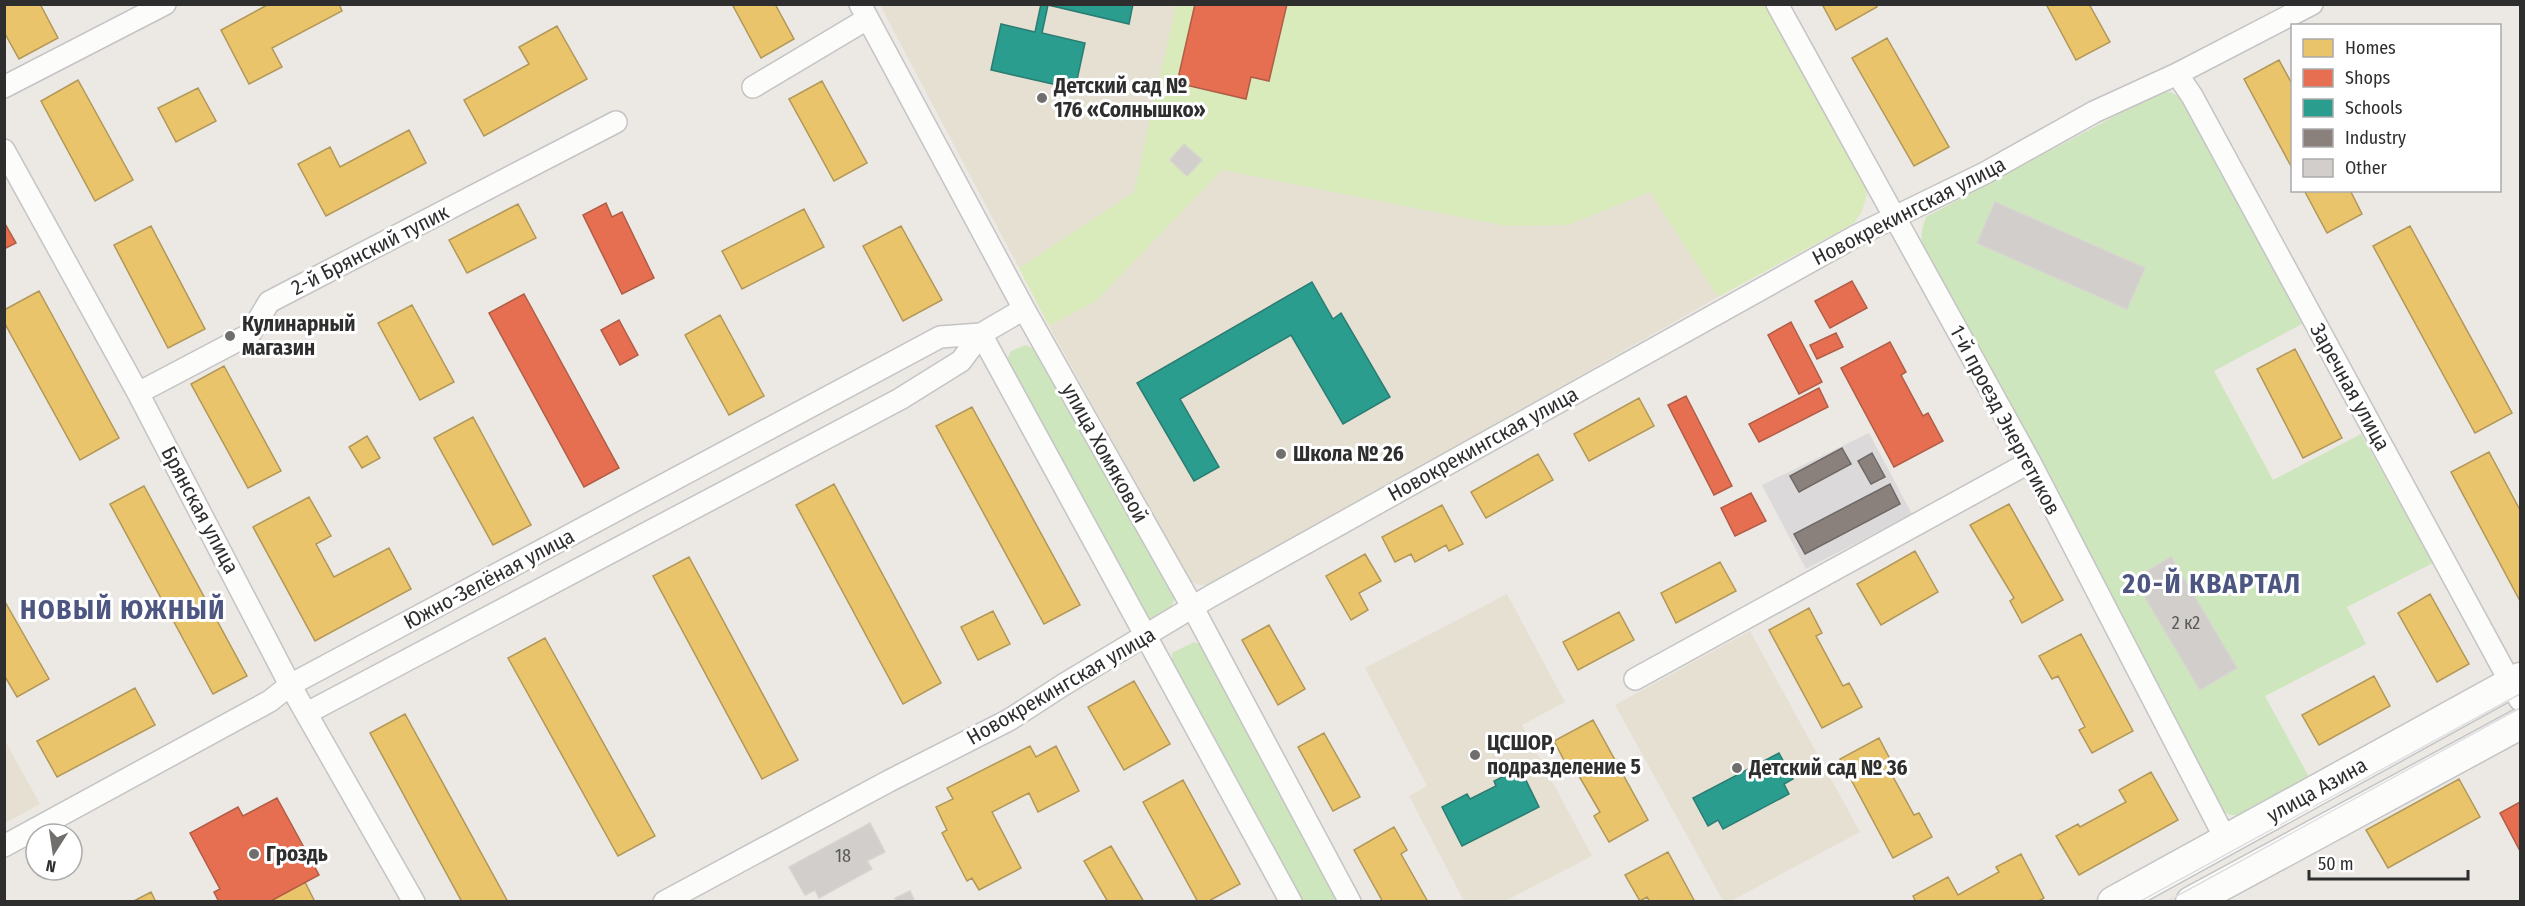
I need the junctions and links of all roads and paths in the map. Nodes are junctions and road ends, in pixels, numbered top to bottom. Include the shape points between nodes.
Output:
1 (165, 4) edge
2 (1777, 4) edge
3 (2312, 4) edge
4 (864, 12) edge
5 (2177, 74) junction
6 (4, 87) edge
7 (753, 87) dead end
8 (616, 122) dead end
9 (4, 150) edge
10 (1894, 217) junction
11 (1028, 317) junction
12 (981, 334) junction
13 (138, 393) junction
14 (2030, 462) junction
15 (1193, 608) junction
16 (1146, 636) junction
17 (1635, 679) dead end
18 (290, 685) junction
19 (2518, 687) edge
20 (307, 713) junction
21 (2520, 724) edge
22 (2226, 840) junction
23 (4, 846) edge
24 (414, 902) edge
25 (664, 902) edge
26 (1291, 902) edge
27 (1350, 902) edge
28 (2113, 902) edge
29 (2191, 902) edge

1 - 6 street
2 - 10 street, 1-й проезд Энергетиков
3 - 5 street, Новокрекингская улица
4 - 7 street
4 - 11 street, улица Хомяковой
5 - 10 street, Новокрекингская улица via 2094,112 1985,173
5 - 19 street, Заречная улица
8 - 13 street, 2-й Брянский тупик via 269,302 250,334
9 - 13 street, Брянская улица
10 - 14 street, 1-й проезд Энергетиков
10 - 15 street, Новокрекингская улица
11 - 12 street, Южно-Зелёная улица
11 - 15 street, улица Хомяковой
12 - 16 street
12 - 18 street, Южно-Зелёная улица via 940,337
12 - 20 street, Южно-Зелёная улица via 961,361 900,399
13 - 18 street, Брянская улица
14 - 17 street
14 - 22 street, 1-й проезд Энергетиков
15 - 16 street, Новокрекингская улица
15 - 27 street, улица Хомяковой
16 - 25 street, Новокрекингская улица via 1009,720
16 - 26 street
18 - 20 street, Брянская улица
18 - 23 street, Южно-Зелёная улица via 270,701
19 - 22 main road, улица Азина
20 - 24 street, Брянская улица
21 - 29 main road, улица Азина
22 - 28 main road, улица Азина

